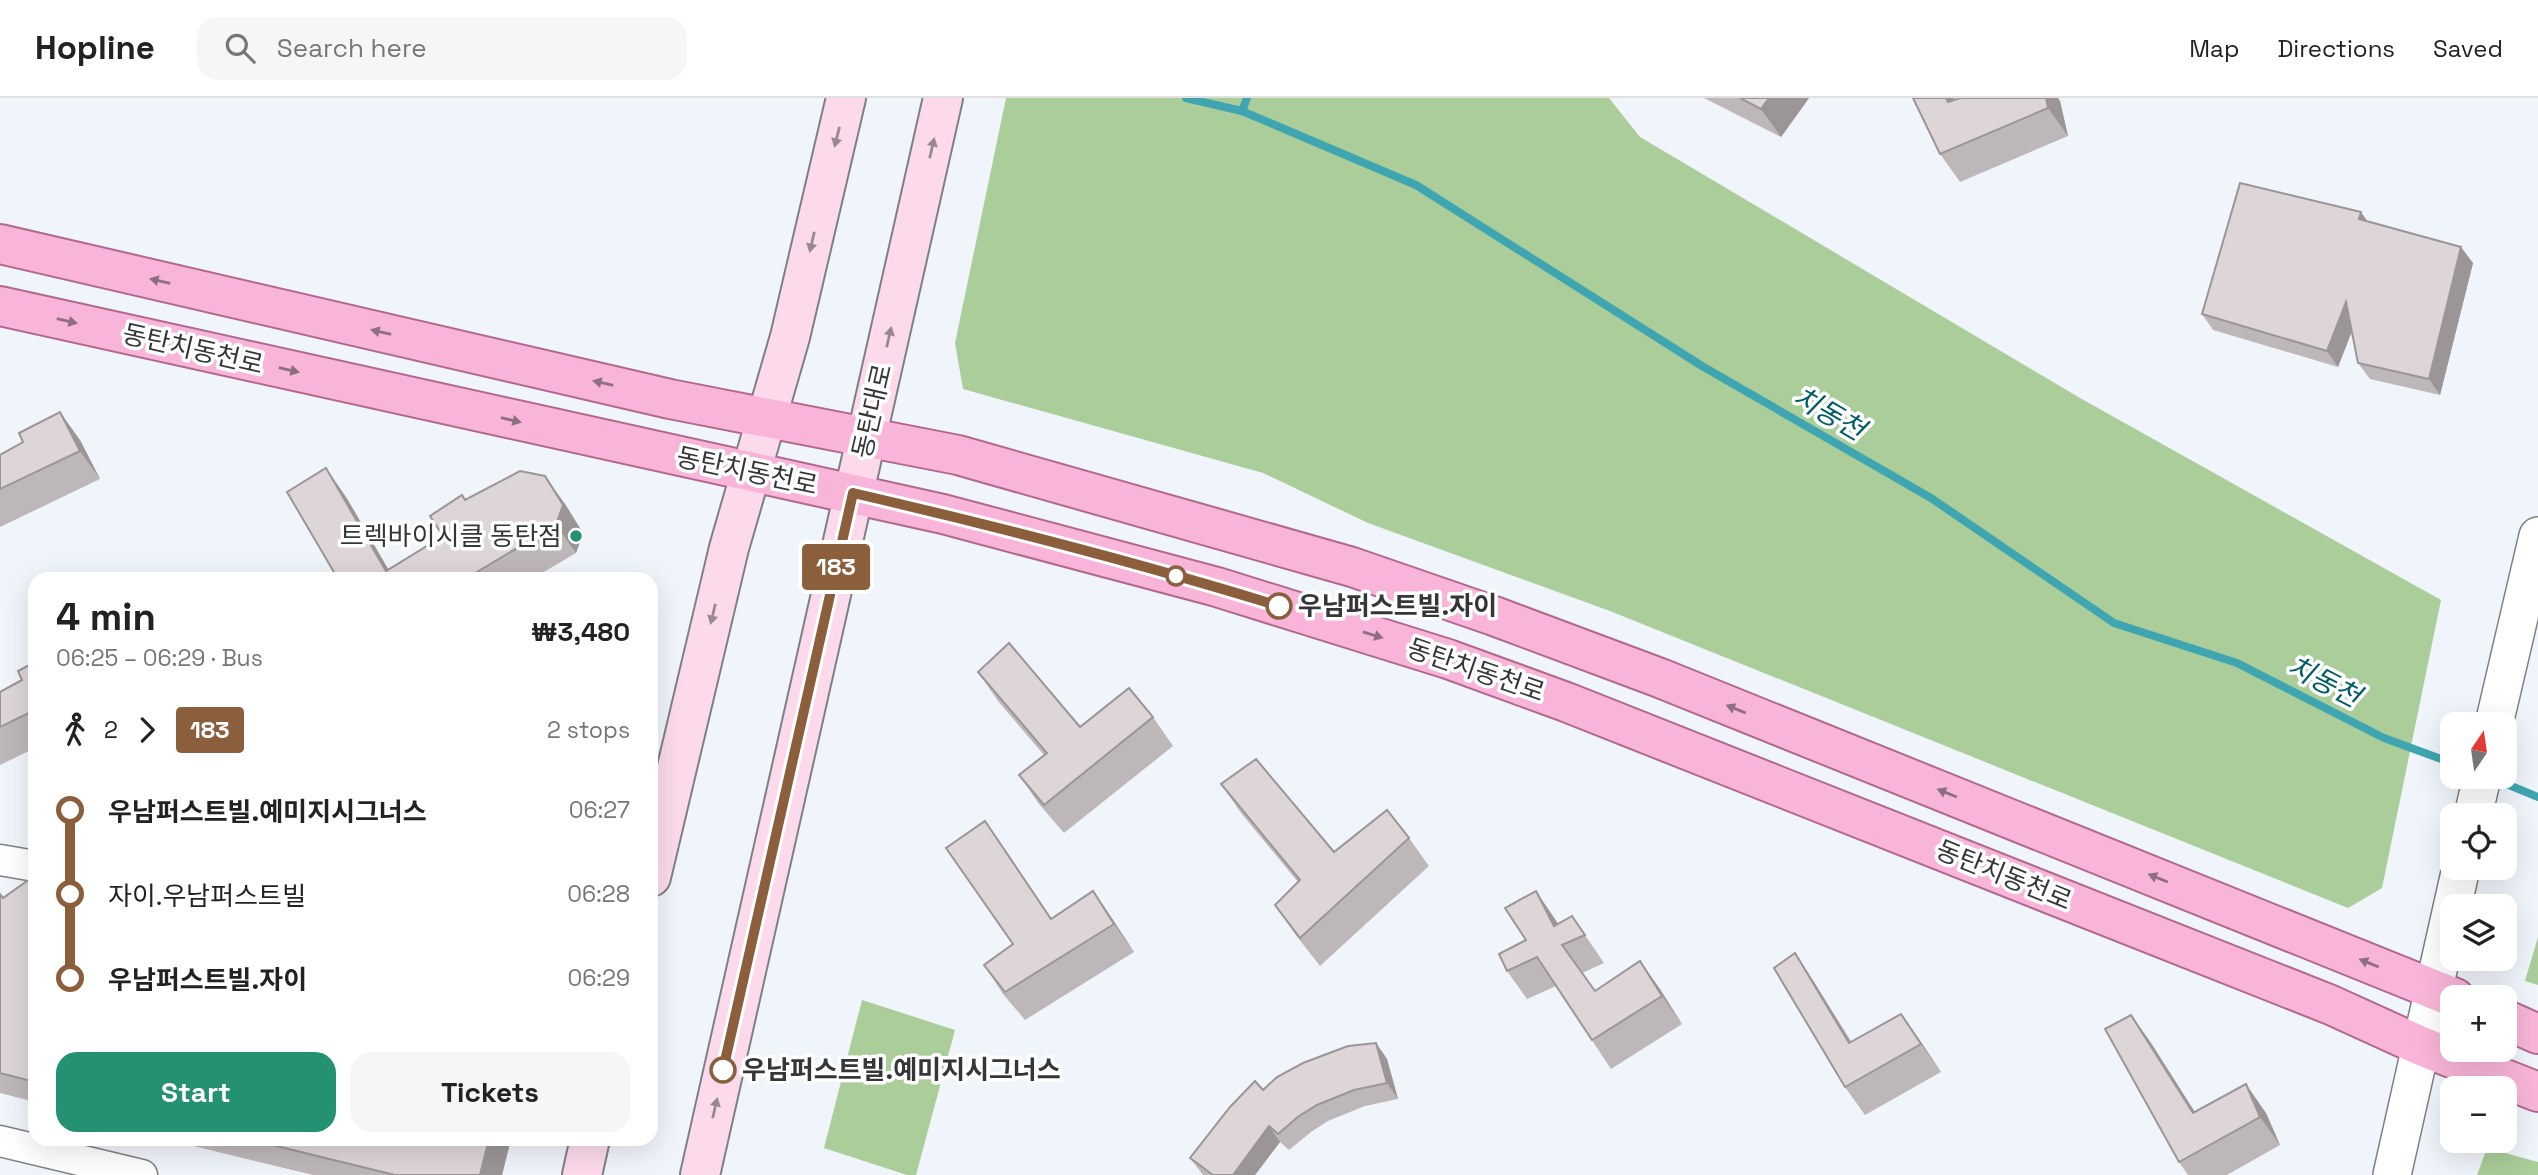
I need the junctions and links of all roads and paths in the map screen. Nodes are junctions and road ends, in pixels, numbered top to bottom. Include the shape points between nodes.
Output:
1 (846, 98) edge
2 (943, 98) edge
3 (0, 244) edge
4 (0, 306) edge
5 (766, 418) junction
6 (866, 438) junction
7 (750, 473) junction
8 (853, 493) junction
9 (2538, 536) edge
10 (2497, 712) edge
11 (658, 847) edge
12 (0, 860) edge
13 (28, 865) edge
14 (2458, 880) edge
15 (2445, 985) edge
16 (2440, 991) edge
17 (2440, 1002) edge
18 (2517, 1025) edge
19 (2538, 1034) edge
20 (2421, 1046) junction
21 (2538, 1092) edge
22 (0, 1141) edge
23 (588, 1146) edge
24 (142, 1175) edge
25 (582, 1175) edge
26 (700, 1175) edge
27 (2392, 1175) edge

1 -> 5 main road via 790,337
6 -> 2 main road, 동탄대로
5 -> 3 main road, 동탄치동천로
4 -> 7 main road, 동탄치동천로
5 - 6 main road, 동탄치동천로
5 - 7 main road
6 - 8 main road, 동탄대로
16 -> 6 main road, 동탄치동천로 via 1494,615 1210,525 958,455
7 - 8 main road, 동탄치동천로
7 -> 11 main road
8 -> 20 main road, 동탄치동천로 via 1217,587 1448,659 2318,999
26 -> 8 main road, 동탄대로
9 - 10 street
12 - 13 street
14 - 15 street
17 - 20 street
18 - 19 main road
20 - 21 main road, 동탄치동천로
20 - 27 street
22 - 24 street
23 - 25 main road

